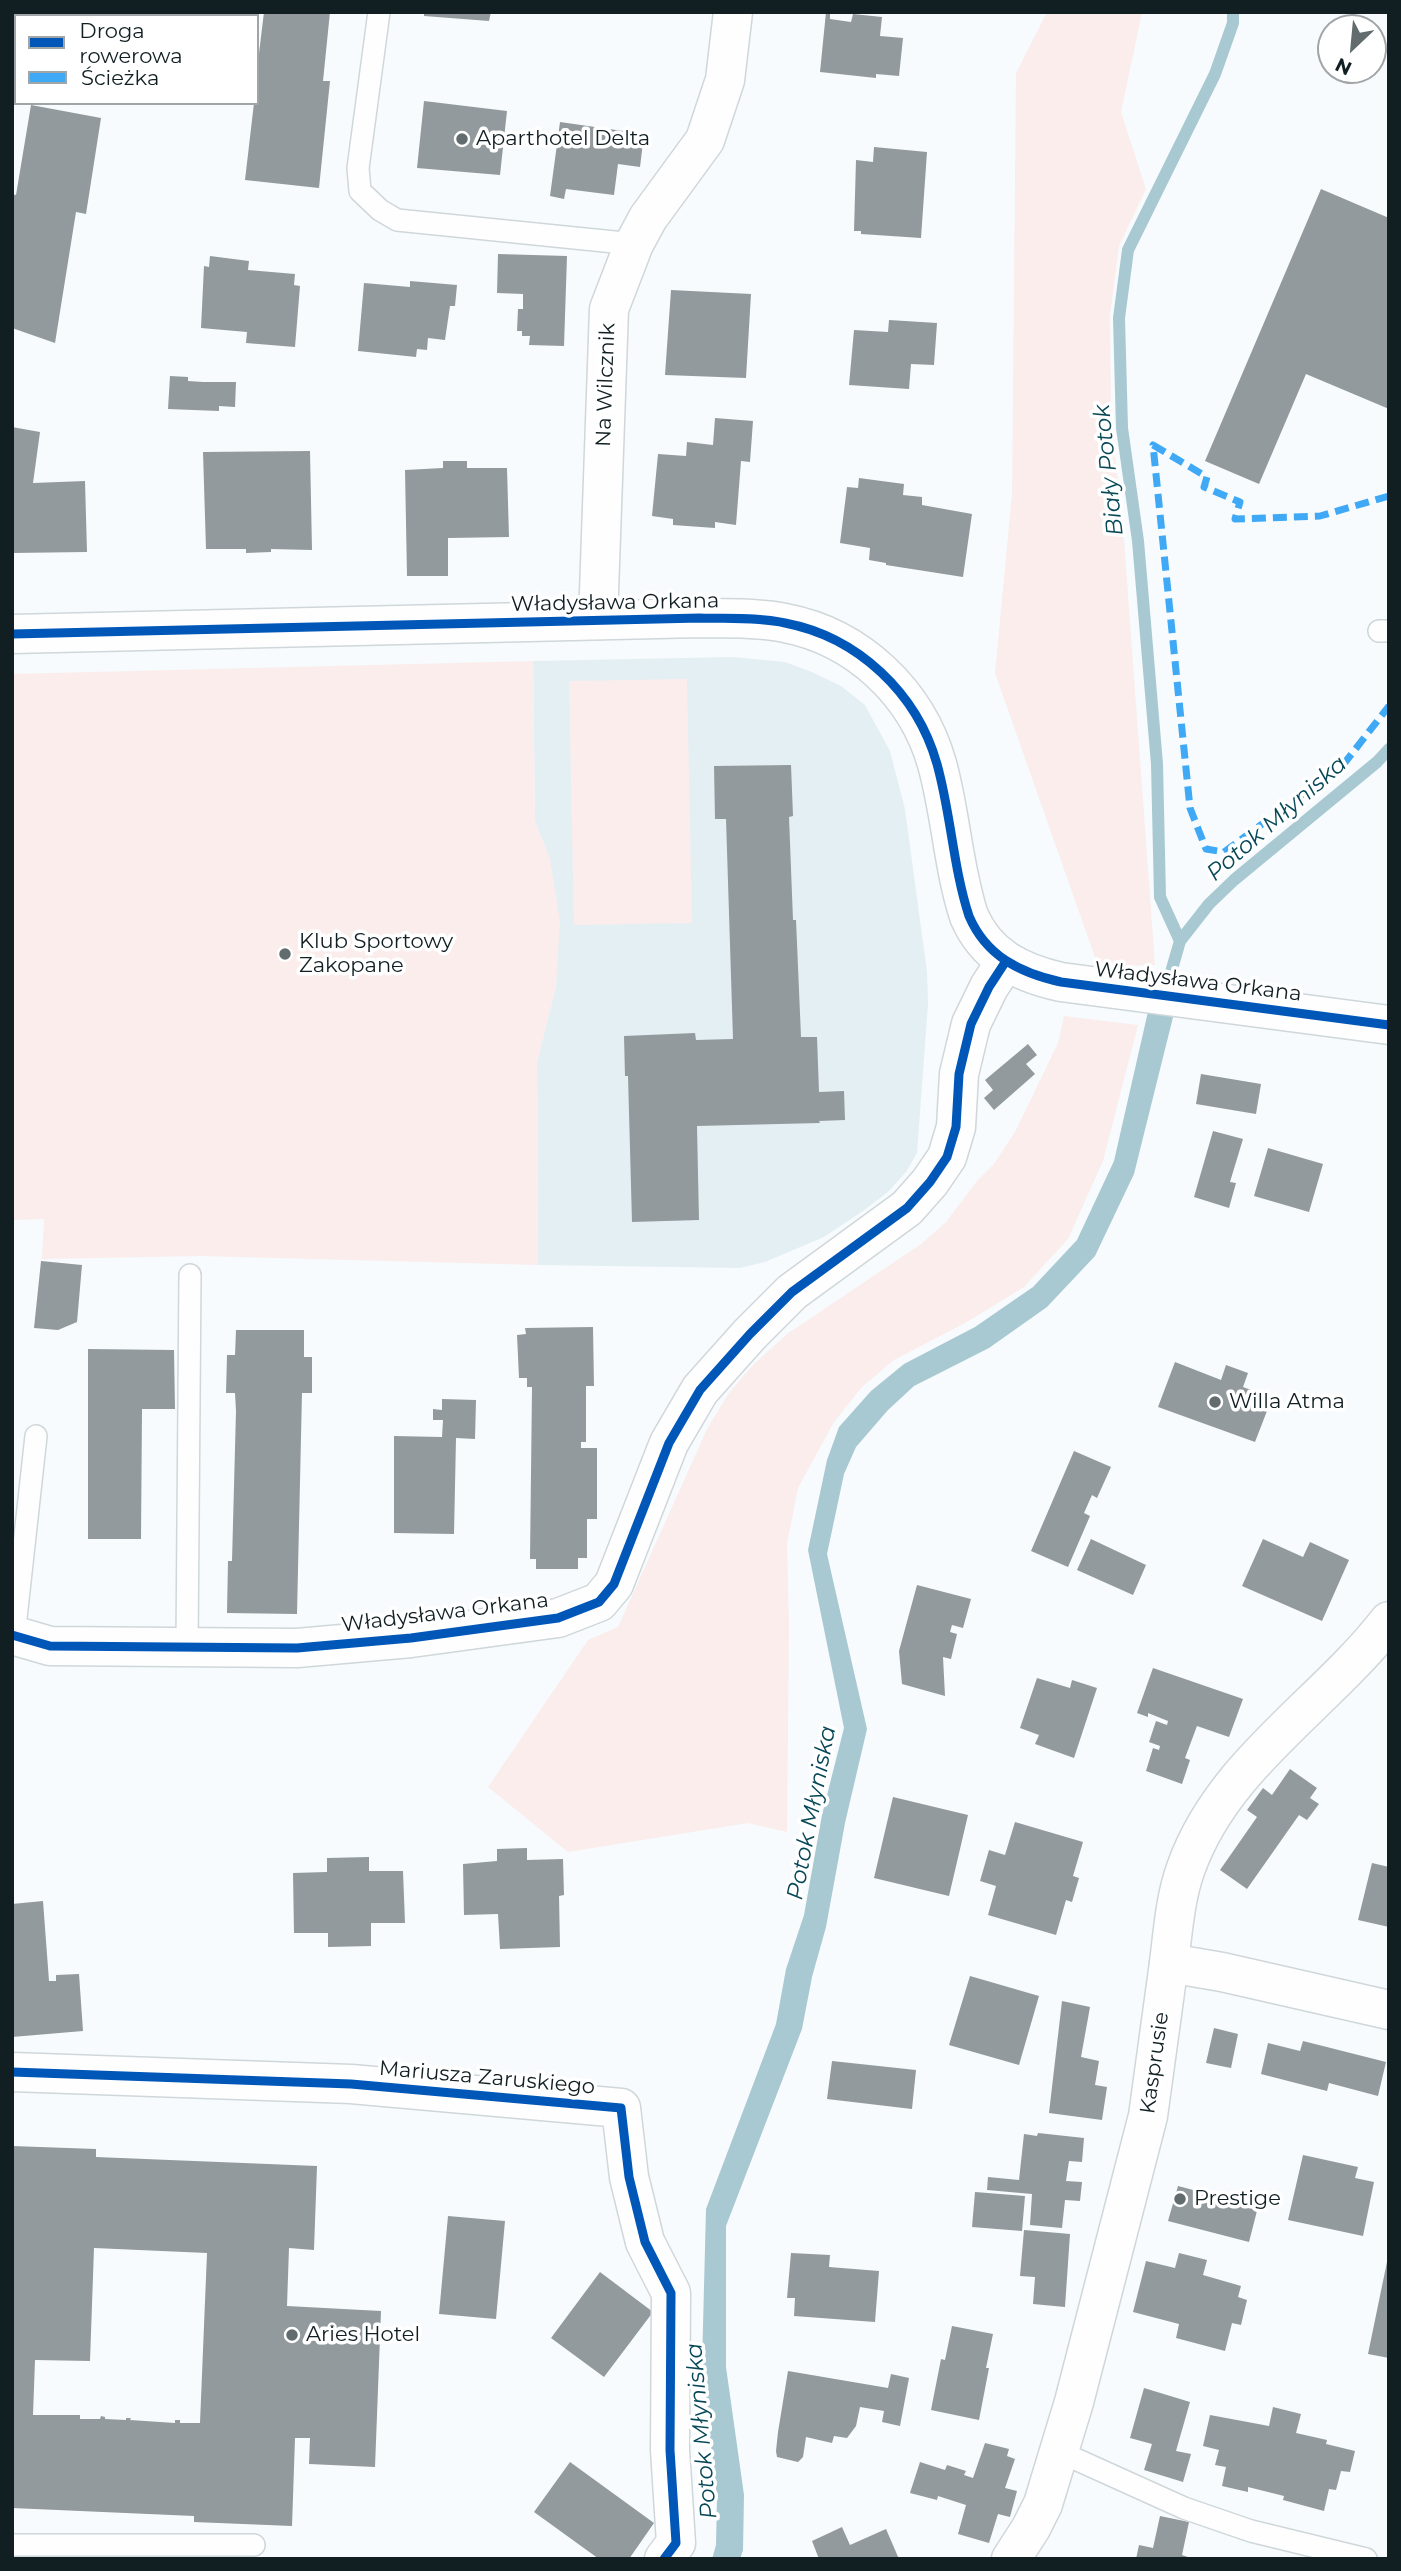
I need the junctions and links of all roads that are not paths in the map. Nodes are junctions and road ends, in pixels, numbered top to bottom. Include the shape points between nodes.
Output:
1 (379, 12) edge
2 (733, 12) edge
3 (634, 244) junction
4 (598, 620) junction
5 (12, 634) edge
6 (1006, 961) junction
7 (1382, 1024) edge
8 (190, 1275) dead end
9 (36, 1436) dead end
10 (1389, 1621) edge
11 (13, 1635) edge
12 (187, 1646) junction
13 (1169, 1963) junction
14 (1389, 2010) edge
15 (12, 2072) edge
16 (1060, 2452) junction
17 (12, 2545) edge
18 (254, 2545) dead end
19 (664, 2559) edge
20 (1011, 2559) edge
21 (1366, 2559) edge

1 - 3 lane via 358,168 360,191 380,210 397,220
2 - 3 street, Na Wilcznik via 725,80 705,140
3 - 4 street, Na Wilcznik via 609,309
4 - 5 street, Władysława Orkana
4 - 6 street, Władysława Orkana via 783,622 825,636 878,669 911,705 932,748 969,916 987,946
6 - 7 street, Władysława Orkana via 1044,978
6 - 12 street, Władysława Orkana via 971,1024 959,1074 956,1128 947,1157 908,1208 792,1292 700,1390 669,1443 614,1584 599,1602 558,1618 411,1638 297,1648
8 - 12 lane
9 - 11 lane
10 - 13 street, Kasprusie via 1215,1807 1185,1871
11 - 12 street, Władysława Orkana via 50,1646
13 - 14 street
13 - 16 street, Kasprusie via 1147,2116
15 - 19 street, Mariusza Zaruskiego via 351,2084 621,2108 629,2177 645,2242 670,2293 670,2450 676,2543
16 - 20 street, Kasprusie via 1037,2515
16 - 21 lane via 1195,2512
17 - 18 lane

